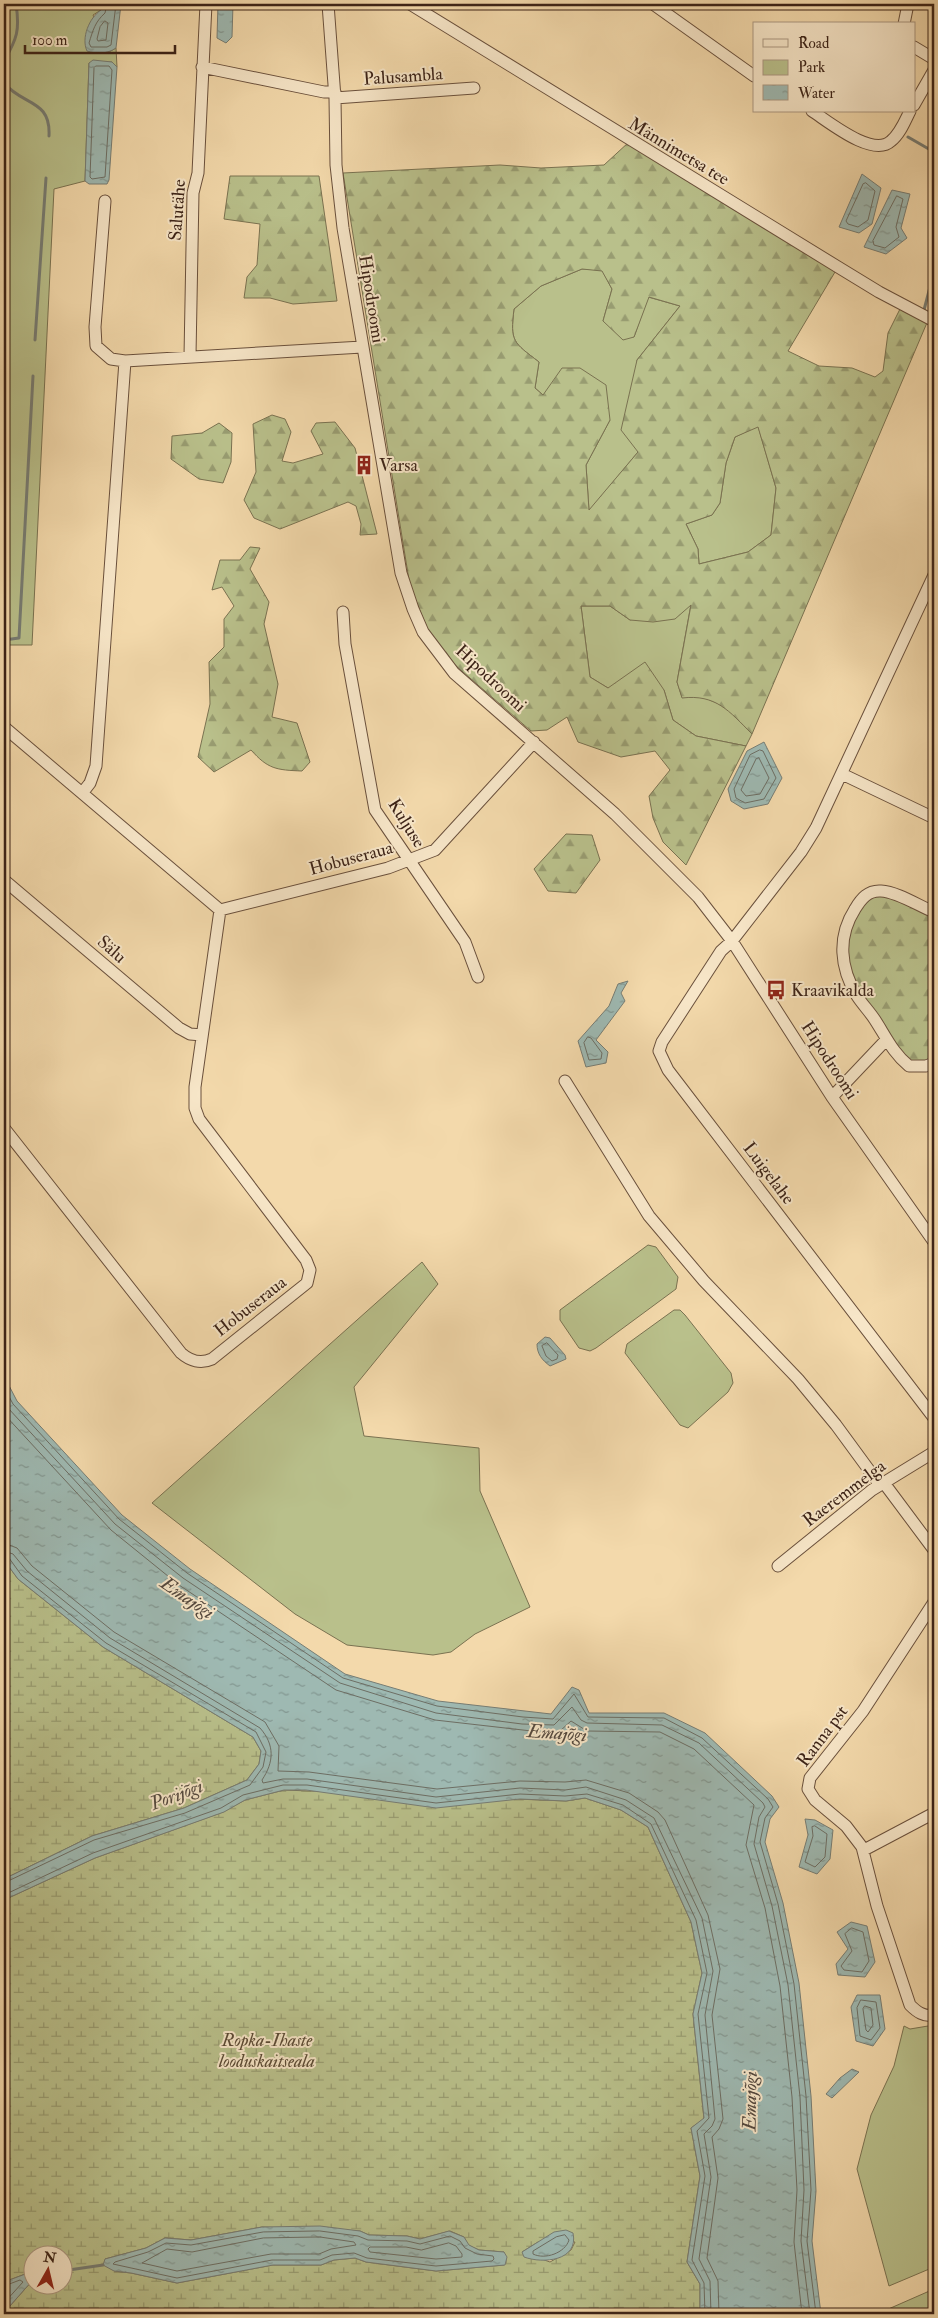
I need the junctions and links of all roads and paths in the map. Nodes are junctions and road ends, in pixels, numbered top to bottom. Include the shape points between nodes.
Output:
1 (206, 4) edge
2 (328, 4) edge
3 (410, 4) edge
4 (653, 4) edge
5 (908, 4) edge
6 (904, 22) edge
7 (916, 48) edge
8 (934, 59) edge
9 (202, 67) junction
10 (934, 70) edge
11 (753, 75) edge
12 (474, 88) dead end
13 (335, 95) junction
14 (916, 102) edge
15 (814, 112) edge
16 (909, 112) edge
17 (105, 201) dead end
18 (934, 321) edge
19 (362, 347) junction
20 (190, 356) junction
21 (125, 361) junction
22 (934, 575) edge
23 (343, 612) dead end
24 (4, 727) edge
25 (534, 742) junction
26 (842, 774) junction
27 (83, 792) junction
28 (934, 818) edge
29 (409, 860) junction
30 (4, 880) edge
31 (220, 910) junction
32 (934, 912) edge
33 (732, 941) junction
34 (478, 977) dead end
35 (202, 1035) junction
36 (886, 1040) junction
37 (934, 1063) edge
38 (565, 1081) dead end
39 (832, 1097) junction
40 (4, 1128) edge
41 (934, 1242) edge
42 (934, 1418) edge
43 (934, 1452) edge
44 (882, 1484) junction
45 (934, 1550) edge
46 (778, 1566) dead end
47 (934, 1602) edge
48 (934, 1813) edge
49 (864, 1850) junction
50 (934, 2015) edge

1 - 9 street, Salutähe
2 - 13 street, Hipodroomi
3 - 18 street, Männimetsa tee via 879,292
4 - 11 street
5 - 6 street
7 - 8 street
9 - 13 street
9 - 20 street, Salutähe via 198,173 193,193
10 - 14 street
12 - 13 street, Palusambla
13 - 19 street, Hipodroomi via 336,165
15 - 16 street via 868,145 879,147 890,142
17 - 21 street via 96,346 111,359
19 - 20 street
19 - 25 street, Hipodroomi via 401,573 412,609 423,632 454,673
20 - 21 street
21 - 27 street via 96,766
22 - 26 street
23 - 29 street, Kuljuse via 345,644 375,810
24 - 27 street
25 - 29 street, Hobuseraua via 435,850
25 - 33 street, Hipodroomi via 648,845 698,897
26 - 28 street
26 - 33 street via 801,852
27 - 31 street
29 - 31 street, Hobuseraua
29 - 34 street, Kuljuse via 465,942
30 - 35 street, Sälu via 179,1028 190,1034
31 - 35 street, Hobuseraua
32 - 36 street via 887,892 873,891 859,902 845,927 842,938 848,979
33 - 39 street, Hipodroomi
33 - 42 street, Luigelahe via 721,951 659,1051 668,1070
35 - 40 street, Hobuseraua via 194,1100 199,1119 302,1253 310,1270 307,1283 302,1288 207,1361 190,1359 181,1353
36 - 37 street via 909,1066
36 - 39 street
38 - 44 street via 649,1216 704,1281 798,1379
39 - 41 street, Hipodroomi
43 - 44 street, Raeremmelga
44 - 45 street
44 - 46 street, Raeremmelga
47 - 49 street, Ranna pst via 863,1711 810,1778 808,1789 815,1800 846,1826
48 - 49 street
49 - 50 street, Ranna pst via 877,1906 910,2005 918,2012

